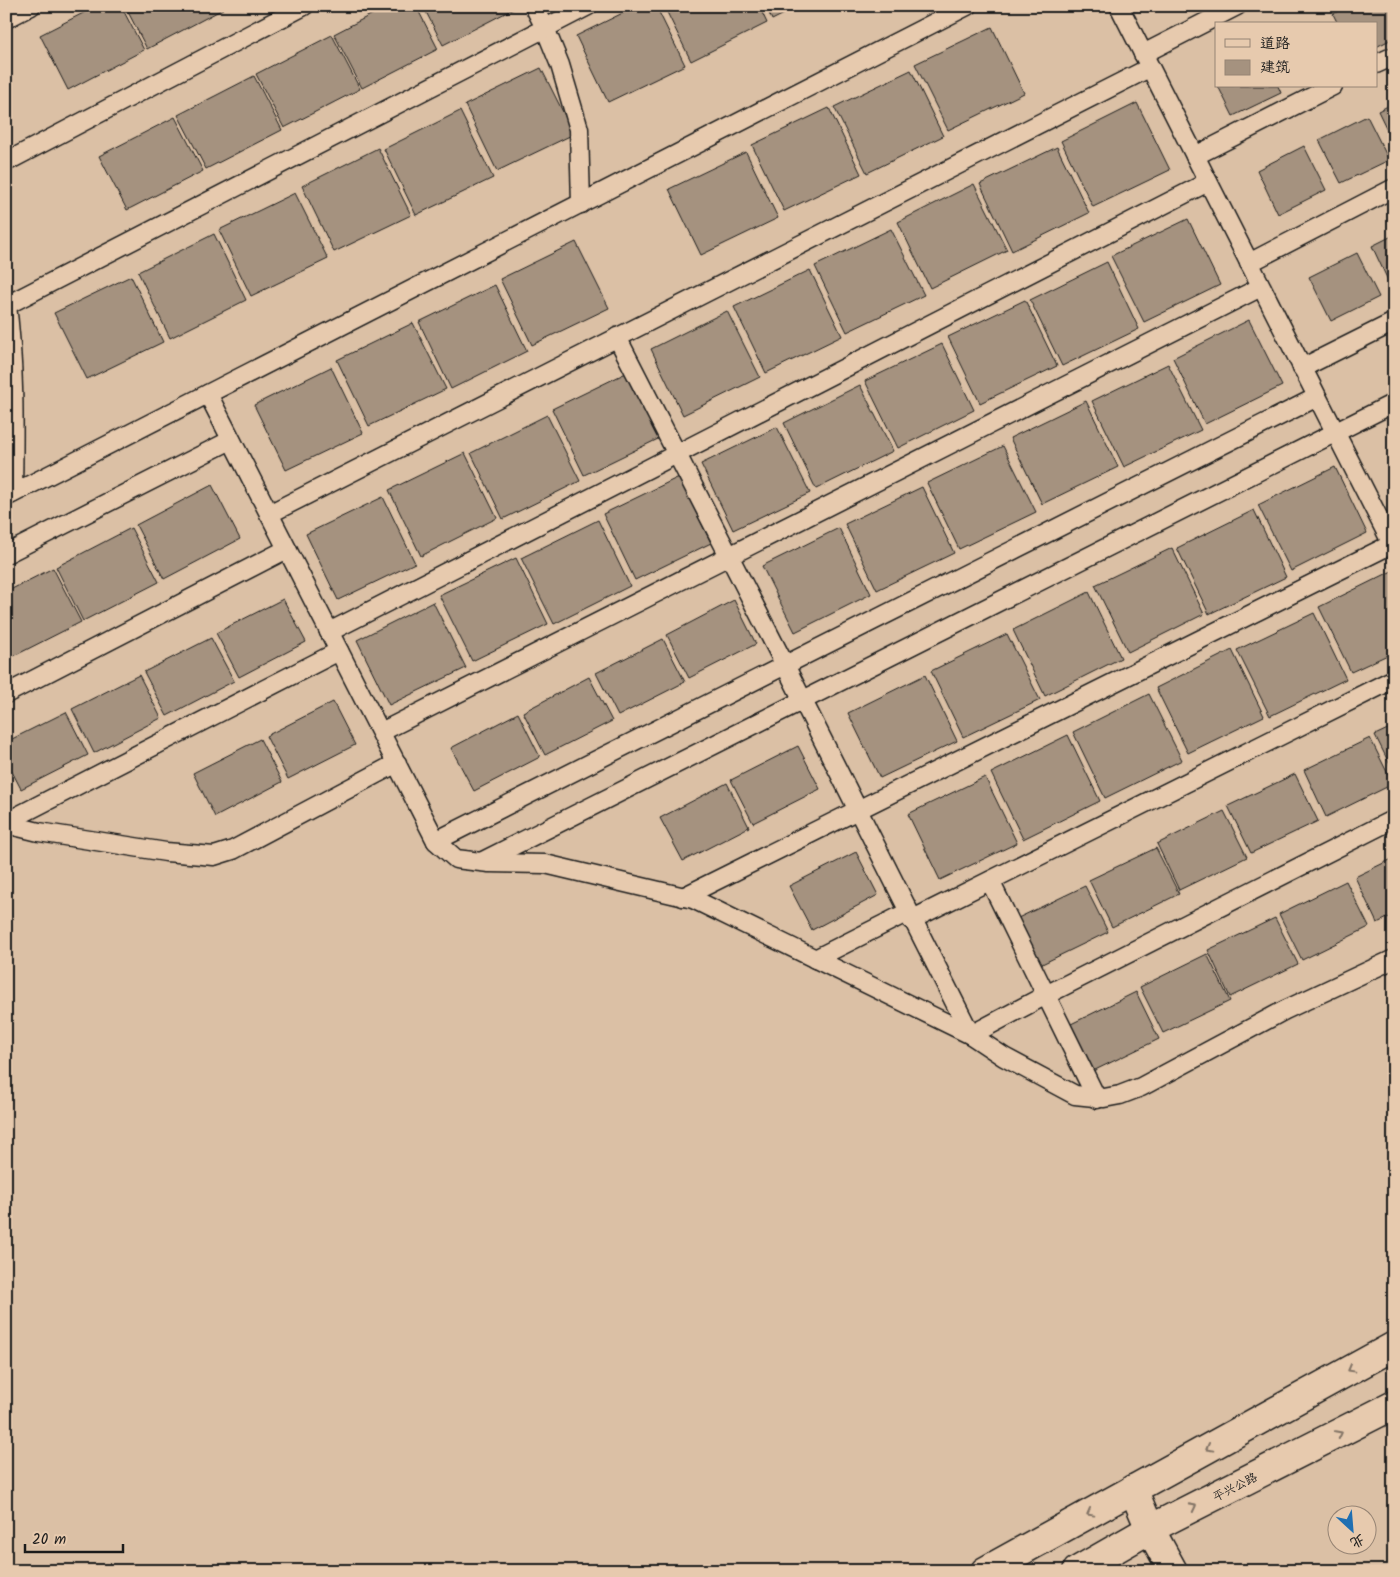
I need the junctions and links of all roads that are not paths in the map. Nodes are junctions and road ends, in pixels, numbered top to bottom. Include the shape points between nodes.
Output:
1 (31, 6) edge
2 (304, 6) edge
3 (534, 6) edge
4 (588, 6) edge
5 (967, 6) edge
6 (1119, 6) edge
7 (1237, 6) edge
8 (6, 19) edge
9 (545, 28) junction
10 (1394, 56) edge
11 (1146, 61) junction
12 (1378, 63) edge
13 (1329, 88) edge
14 (1195, 156) junction
15 (6, 162) edge
16 (1208, 182) junction
17 (1394, 188) edge
18 (581, 204) junction
19 (1249, 263) junction
20 (1261, 287) junction
21 (7, 301) edge
22 (1394, 322) edge
23 (616, 337) junction
24 (9, 365) edge
25 (1302, 368) junction
26 (208, 394) junction
27 (1317, 397) junction
28 (1394, 403) edge
29 (1335, 433) junction
30 (231, 440) junction
31 (676, 454) junction
32 (10, 495) edge
33 (269, 514) junction
34 (1393, 546) edge
35 (287, 549) junction
36 (6, 554) edge
37 (728, 555) junction
38 (329, 632) junction
39 (339, 651) junction
40 (785, 665) junction
41 (1394, 679) edge
42 (6, 694) edge
43 (802, 700) junction
44 (381, 732) junction
45 (397, 763) junction
46 (858, 811) junction
47 (1394, 819) edge
48 (6, 823) edge
49 (436, 841) junction
50 (481, 862) junction
51 (990, 881) junction
52 (683, 897) junction
53 (910, 916) junction
54 (815, 959) junction
55 (1394, 959) edge
56 (1046, 995) junction
57 (970, 1036) junction
58 (1097, 1098) junction
59 (1394, 1346) edge
60 (1394, 1405) edge
61 (1133, 1489) junction
62 (1150, 1529) junction
63 (985, 1571) edge
64 (1077, 1571) edge
65 (1173, 1571) edge

1 - 8 lane
2 - 15 lane
3 - 9 lane
4 - 9 lane
5 - 18 lane
6 - 11 lane
7 - 11 lane
9 - 18 lane via 579,129
9 - 21 lane
10 - 12 lane
11 - 14 lane
11 - 23 lane
13 - 14 lane
14 - 16 lane
16 - 19 lane
16 - 31 lane
17 - 19 lane
18 - 26 lane
19 - 20 lane
20 - 25 lane
20 - 37 lane
21 - 24 lane
22 - 25 lane
23 - 31 lane
23 - 33 lane
24 - 32 lane via 14,437
25 - 27 lane
26 - 30 lane
26 - 32 lane
27 - 29 lane
27 - 40 lane
28 - 29 lane
29 - 34 lane
29 - 43 lane
30 - 33 lane
30 - 36 lane
31 - 37 lane
31 - 38 lane
33 - 35 lane
34 - 46 lane
35 - 38 lane
35 - 42 lane
37 - 40 lane
37 - 44 lane
38 - 39 lane
39 - 44 lane
39 - 48 lane
40 - 43 lane
40 - 49 lane
41 - 51 lane
43 - 46 lane
43 - 50 lane
44 - 45 lane
45 - 48 lane via 233,850 214,856 39,832
45 - 49 lane
46 - 52 lane
46 - 53 lane
47 - 56 lane
49 - 50 lane via 456,859
50 - 52 lane via 545,864
51 - 53 lane
51 - 56 lane
52 - 54 lane
53 - 54 lane
53 - 57 lane
54 - 57 lane
55 - 58 lane via 1284,1010 1141,1087 1120,1095
56 - 57 lane
56 - 58 lane
57 - 58 lane via 1075,1095
59 -> 61 main road
62 -> 60 main road, 平兴公路
61 - 62 main road
61 -> 63 main road
62 - 64 main road, 平兴公路
62 - 65 main road

